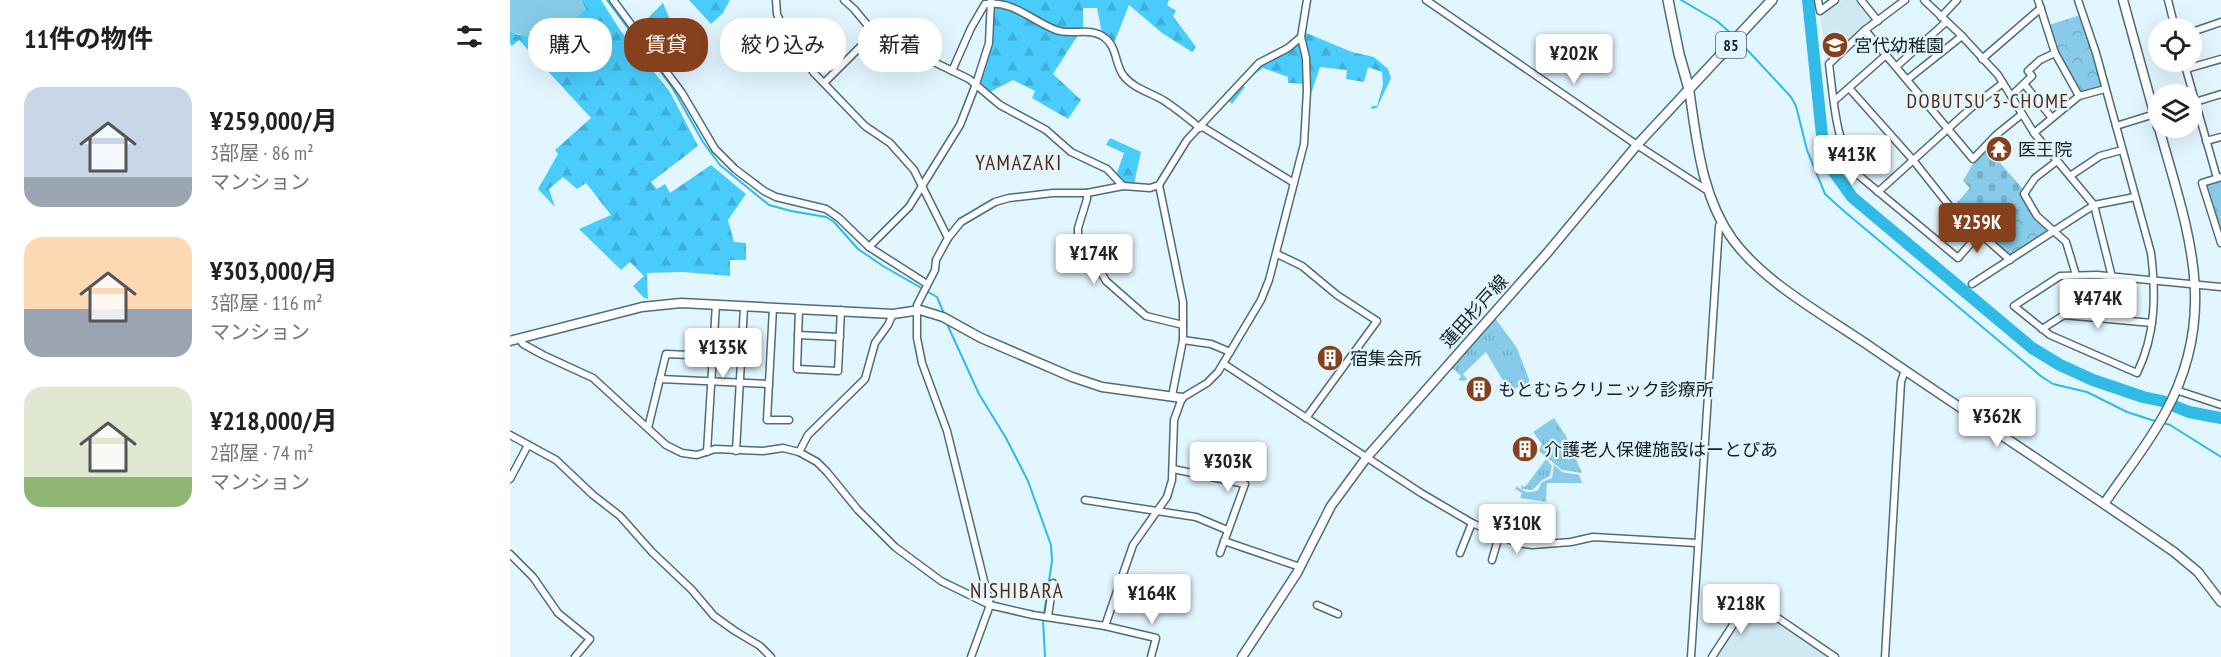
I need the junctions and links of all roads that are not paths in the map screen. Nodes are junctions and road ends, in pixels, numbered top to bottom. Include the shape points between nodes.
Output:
1 (612, 0) edge
2 (776, 0) edge
3 (844, 0) edge
4 (1307, 0) edge
5 (1426, 0) edge
6 (1668, 0) edge
7 (1772, 0) edge
8 (1818, 0) edge
9 (1835, 0) edge
10 (1862, 0) edge
11 (1905, 0) edge
12 (1923, 0) edge
13 (1957, 0) edge
14 (2038, 0) edge
15 (2078, 0) edge
16 (2123, 0) edge
17 (2168, 0) edge
18 (991, 1) edge
19 (2041, 8) junction
20 (862, 18) edge
21 (2172, 18) edge
22 (1944, 19) junction
23 (1878, 21) junction
24 (2221, 22) edge
25 (2202, 29) edge
26 (1865, 30) junction
27 (1962, 36) junction
28 (1301, 37) junction
29 (858, 49) edge
30 (2055, 53) junction
31 (1886, 55) junction
32 (1982, 59) junction
33 (2221, 59) edge
34 (2202, 64) edge
35 (1897, 66) junction
36 (942, 67) edge
37 (952, 71) junction
38 (1908, 79) junction
39 (824, 83) junction
40 (2003, 83) junction
41 (976, 84) junction
42 (2024, 84) junction
43 (2148, 84) edge
44 (1849, 88) junction
45 (2105, 88) junction
46 (1689, 89) junction
47 (2221, 94) edge
48 (2011, 96) junction
49 (2079, 96) junction
50 (2202, 100) edge
51 (1834, 101) junction
52 (2022, 114) junction
53 (2148, 116) edge
54 (2052, 118) junction
55 (2116, 126) junction
56 (1200, 127) junction
57 (1948, 128) junction
58 (2202, 129) edge
59 (2034, 133) junction
60 (2221, 137) edge
61 (2162, 138) edge
62 (2206, 141) junction
63 (1637, 145) junction
64 (2122, 150) junction
65 (1913, 160) junction
66 (2057, 161) junction
67 (2070, 176) junction
68 (2219, 178) edge
69 (1294, 183) junction
70 (1159, 185) junction
71 (1124, 186) junction
72 (922, 187) junction
73 (1709, 191) junction
74 (1878, 192) junction
75 (1087, 193) junction
76 (2135, 197) junction
77 (2094, 205) junction
78 (1722, 222) junction
79 (2054, 231) junction
80 (1979, 234) junction
81 (948, 238) junction
82 (2221, 243) edge
83 (869, 247) junction
84 (1277, 254) junction
85 (2010, 260) junction
86 (2076, 275) junction
87 (2112, 276) junction
88 (2154, 281) junction
89 (927, 284) junction
90 (1972, 284) dead end
91 (2196, 285) junction
92 (2221, 287) edge
93 (716, 304) junction
94 (744, 307) junction
95 (773, 308) junction
96 (799, 309) junction
97 (841, 310) junction
98 (915, 310) junction
99 (893, 314) junction
100 (2152, 323) junction
101 (1183, 325) junction
102 (2042, 329) junction
103 (798, 335) junction
104 (840, 337) junction
105 (520, 340) junction
106 (1183, 340) junction
107 (510, 341) edge
108 (1230, 352) junction
109 (712, 356) junction
110 (1224, 364) junction
111 (1905, 370) junction
112 (660, 379) junction
113 (711, 381) junction
114 (740, 382) junction
115 (769, 384) junction
116 (2176, 390) junction
117 (1172, 396) junction
118 (2221, 396) edge
119 (1182, 398) junction
120 (2220, 405) edge
121 (1306, 418) junction
122 (789, 420) dead end
123 (648, 428) junction
124 (510, 435) edge
125 (528, 445) junction
126 (736, 451) junction
127 (707, 452) junction
128 (799, 452) junction
129 (1366, 457) junction
130 (1173, 469) junction
131 (510, 479) edge
132 (1085, 500) dead end
133 (2104, 504) junction
134 (1157, 511) junction
135 (1472, 523) junction
136 (1227, 530) junction
137 (1499, 536) junction
138 (1224, 541) junction
139 (1697, 543) junction
140 (1220, 553) dead end
141 (1460, 553) dead end
142 (510, 554) edge
143 (1492, 560) dead end
144 (1300, 567) junction
145 (1053, 583) dead end
146 (2221, 602) edge
147 (990, 605) junction
148 (1317, 605) dead end
149 (1338, 614) dead end
150 (1048, 616) junction
151 (1106, 626) junction
152 (575, 657) edge
153 (771, 657) edge
154 (971, 657) edge
155 (1151, 657) edge
156 (1242, 657) edge
157 (1691, 657) edge
158 (1712, 657) edge
159 (1835, 657) edge
160 (1885, 657) edge

1 - 83 street via 682,93 715,149 735,169 776,197 825,209
2 - 39 street via 781,23
3 - 20 street
4 - 28 street
5 - 63 street
6 - 46 main road
7 - 46 main road, 85
8 - 9 street via 1820,11
10 - 23 street
11 - 23 street
12 - 22 street
13 - 22 street
14 - 19 street
15 - 45 street
16 - 43 street
17 - 21 street
18 - 37 street via 985,3 971,28
18 - 41 street via 990,34
18 - 56 street via 1021,7 1059,31 1089,32 1106,39 1123,75
19 - 30 street
19 - 32 street
22 - 27 street
22 - 35 street
23 - 26 street
24 - 25 street
26 - 31 street
26 - 51 street via 1829,64
27 - 32 street
27 - 38 street
28 - 56 street via 1259,63
28 - 69 street via 1307,91 1304,144
29 - 39 street
30 - 42 street via 2028,71 2032,76
30 - 49 street
31 - 35 street
31 - 44 street
32 - 40 street
33 - 34 street
35 - 38 street
36 - 37 street
37 - 41 street
38 - 57 street
39 - 72 street via 865,126 907,161
40 - 48 street
40 - 57 street
41 - 71 street via 1000,105 1046,130 1071,152 1107,169
41 - 72 street via 954,137
42 - 48 street
42 - 54 street
44 - 51 street
44 - 65 street
45 - 49 street
45 - 55 street
46 - 63 street, 蓮田杉戸線
46 - 73 street via 1696,142
47 - 50 street
48 - 52 street
49 - 54 street
51 - 74 street via 1847,160
52 - 57 street via 1973,159
52 - 59 street
53 - 55 street
54 - 59 street
55 - 64 street
56 - 69 street
56 - 70 street via 1187,140
57 - 65 street
58 - 62 street
59 - 66 street
60 - 62 street
61 - 91 street via 2191,242
62 - 68 street
63 - 73 street
63 - 129 street, 蓮田杉戸線
64 - 67 street via 2100,156
64 - 76 street
65 - 74 street
65 - 80 street via 1951,208
66 - 67 street
66 - 79 street via 2035,178 2025,194 2037,216
67 - 77 street
68 - 82 street via 2202,183
69 - 84 street
70 - 71 street
70 - 101 street via 1183,302
71 - 75 street
72 - 81 street
72 - 83 street via 904,213
73 - 78 street
74 - 80 street via 1958,258
75 - 81 street via 1053,193 995,202 961,222
75 - 101 street via 1078,245 1106,281 1146,316
76 - 77 street
76 - 88 street via 2151,253
77 - 79 street
77 - 87 street
78 - 111 street via 1752,262
78 - 139 street
79 - 85 street
79 - 86 street via 2066,242
80 - 85 street
81 - 89 street
83 - 89 street
84 - 108 street via 1261,300
84 - 121 street via 1315,274 1337,295 1377,321
85 - 90 street
86 - 87 street
86 - 102 street via 2060,276 2014,306
87 - 88 street
88 - 91 street
88 - 100 street
89 - 98 street
91 - 92 street
91 - 116 street via 2191,345
93 - 94 street
93 - 105 street via 642,307
93 - 109 street
94 - 95 street
94 - 114 street
95 - 96 street
95 - 115 street
96 - 97 street
96 - 103 street
97 - 99 street
97 - 104 street
98 - 99 street
98 - 117 street via 949,320 1072,377 1102,387
98 - 147 street via 922,363 947,431
99 - 128 street via 875,343 865,379 808,435
100 - 102 street via 2064,315
100 - 102 street via 2137,373
101 - 106 street
103 - 104 street
103 - 104 street via 797,369 838,370
105 - 107 street
105 - 123 street via 593,378
106 - 108 street via 1211,344
106 - 117 street
108 - 110 street
109 - 112 street via 666,354
109 - 113 street
110 - 119 street via 1207,383
110 - 121 street
111 - 133 street
111 - 160 street via 1901,382
112 - 113 street
112 - 123 street
113 - 114 street
113 - 127 street
114 - 115 street
114 - 126 street
115 - 122 street via 767,420
116 - 120 street
116 - 133 street via 2165,414
117 - 119 street
118 - 120 street
119 - 130 street via 1173,427
121 - 129 street
123 - 127 street via 675,450 697,455
124 - 125 street
125 - 131 street
125 - 153 street via 556,460 620,516 714,616
126 - 127 street
126 - 128 street via 783,448
128 - 147 street via 817,462 895,547 941,581
129 - 135 street
129 - 144 street, 蓮田杉戸線 via 1331,506
130 - 134 street via 1167,497
130 - 136 street via 1245,484
132 - 134 street
133 - 146 street via 2187,562
134 - 136 street via 1196,517
134 - 151 street via 1133,545
135 - 137 street
135 - 141 street
136 - 138 street
137 - 139 street via 1532,545 1593,537
137 - 143 street
138 - 140 street
138 - 144 street
139 - 157 street
142 - 152 street via 533,577 558,613 590,639
144 - 156 street, 蓮田杉戸線
145 - 150 street
147 - 150 street
147 - 154 street
148 - 149 street
150 - 151 street
151 - 155 street via 1156,638
158 - 159 street via 1750,599

